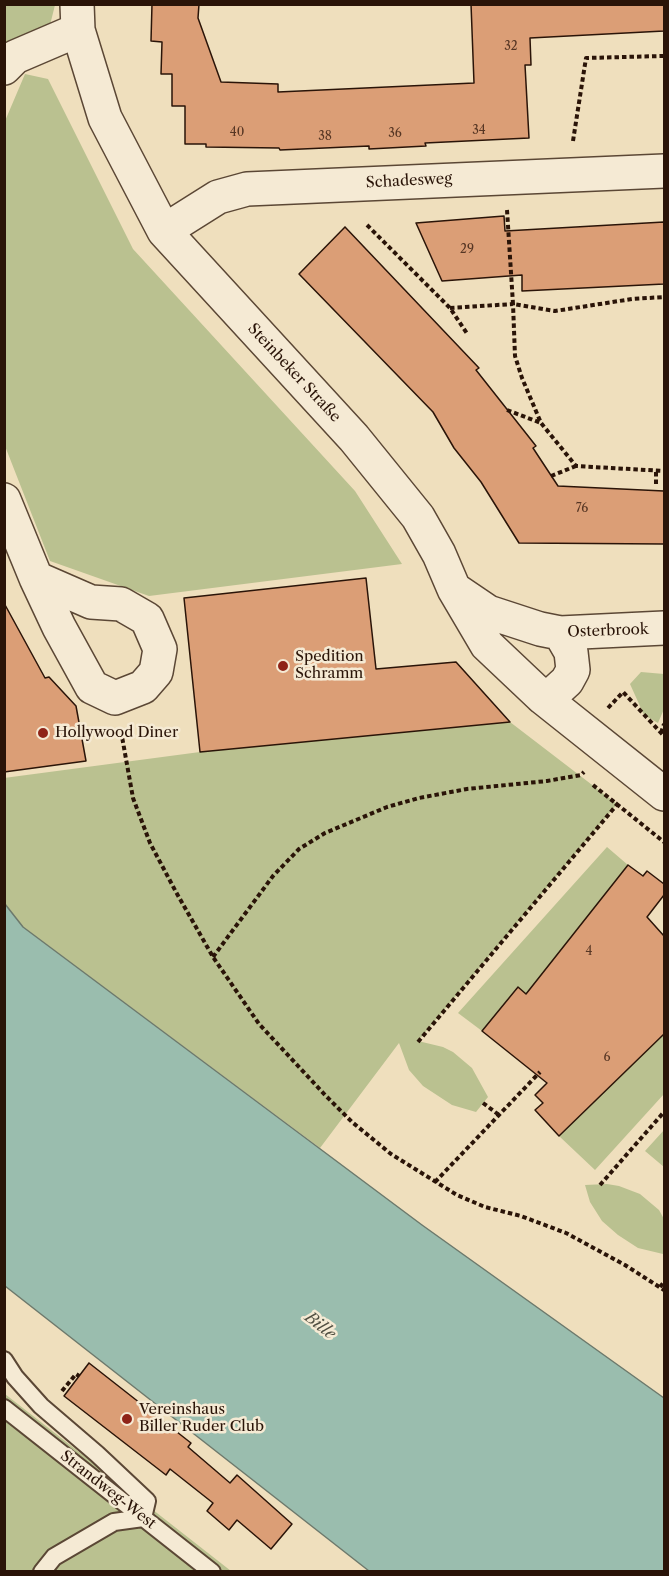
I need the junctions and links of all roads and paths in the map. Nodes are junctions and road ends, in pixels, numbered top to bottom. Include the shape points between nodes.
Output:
1 (77, 17) edge
2 (664, 58) edge
3 (4, 68) edge
4 (573, 143) dead end
5 (664, 171) edge
6 (505, 176) junction
7 (366, 225) dead end
8 (164, 231) junction
9 (664, 297) edge
10 (513, 304) junction
11 (450, 308) junction
12 (468, 335) dead end
13 (507, 410) dead end
14 (541, 423) junction
15 (576, 466) junction
16 (656, 471) junction
17 (664, 471) edge
18 (551, 476) dead end
19 (656, 484) dead end
20 (4, 500) edge
21 (36, 578) junction
22 (454, 589) junction
23 (664, 628) edge
24 (561, 633) junction
25 (115, 698) junction
26 (542, 698) junction
27 (664, 724) edge
28 (585, 733) junction
29 (663, 735) edge
30 (654, 786) edge
31 (617, 804) junction
32 (664, 842) edge
33 (213, 957) junction
34 (418, 1042) dead end
35 (540, 1071) dead end
36 (483, 1103) dead end
37 (664, 1112) edge
38 (499, 1115) junction
39 (435, 1182) junction
40 (600, 1185) dead end
41 (664, 1282) edge
42 (660, 1287) junction
43 (664, 1290) edge
44 (4, 1360) edge
45 (79, 1376) dead end
46 (66, 1386) dead end
47 (4, 1408) edge
48 (143, 1518) junction
49 (42, 1572) edge
50 (212, 1572) edge

1 - 3 street
1 - 8 street, Steinbeker Straße via 105,118
2 - 4 path via 586,58
5 - 6 street, Schadesweg
6 - 8 street, Schadesweg via 247,189 218,197
6 - 10 path
7 - 11 path
8 - 22 street, Steinbeker Straße via 361,447 418,518
9 - 10 path via 555,311
10 - 11 path
10 - 14 path via 515,356
11 - 12 path
13 - 14 path
14 - 15 path
15 - 16 path
15 - 18 path
16 - 17 path
16 - 19 path
20 - 21 street
21 - 25 street via 92,687
21 - 25 street via 91,602 121,604 147,619 160,649 156,672 143,687
22 - 24 street, Osterbrook via 488,612
22 - 26 street, Steinbeker Straße via 487,645
23 - 24 street, Osterbrook
24 - 26 street via 571,652 573,670 555,692
25 - 33 path via 133,798 150,843
26 - 28 street, Steinbeker Straße
27 - 29 path
28 - 29 path via 623,692
28 - 30 street, Steinbeker Straße
30 - 31 path
31 - 32 path
31 - 33 path via 581,775 466,789 387,807 325,833 299,849 273,876
31 - 34 path
33 - 39 path via 260,1024 326,1096 391,1154
35 - 38 path
36 - 38 path
37 - 40 path
38 - 39 path
39 - 42 path via 485,1207 566,1233
41 - 42 path
42 - 43 path
44 - 48 lane via 41,1406 147,1501
45 - 46 path via 76,1374
47 - 48 lane, Strandweg-West
48 - 49 lane via 114,1522 54,1557
48 - 50 lane, Strandweg-West

